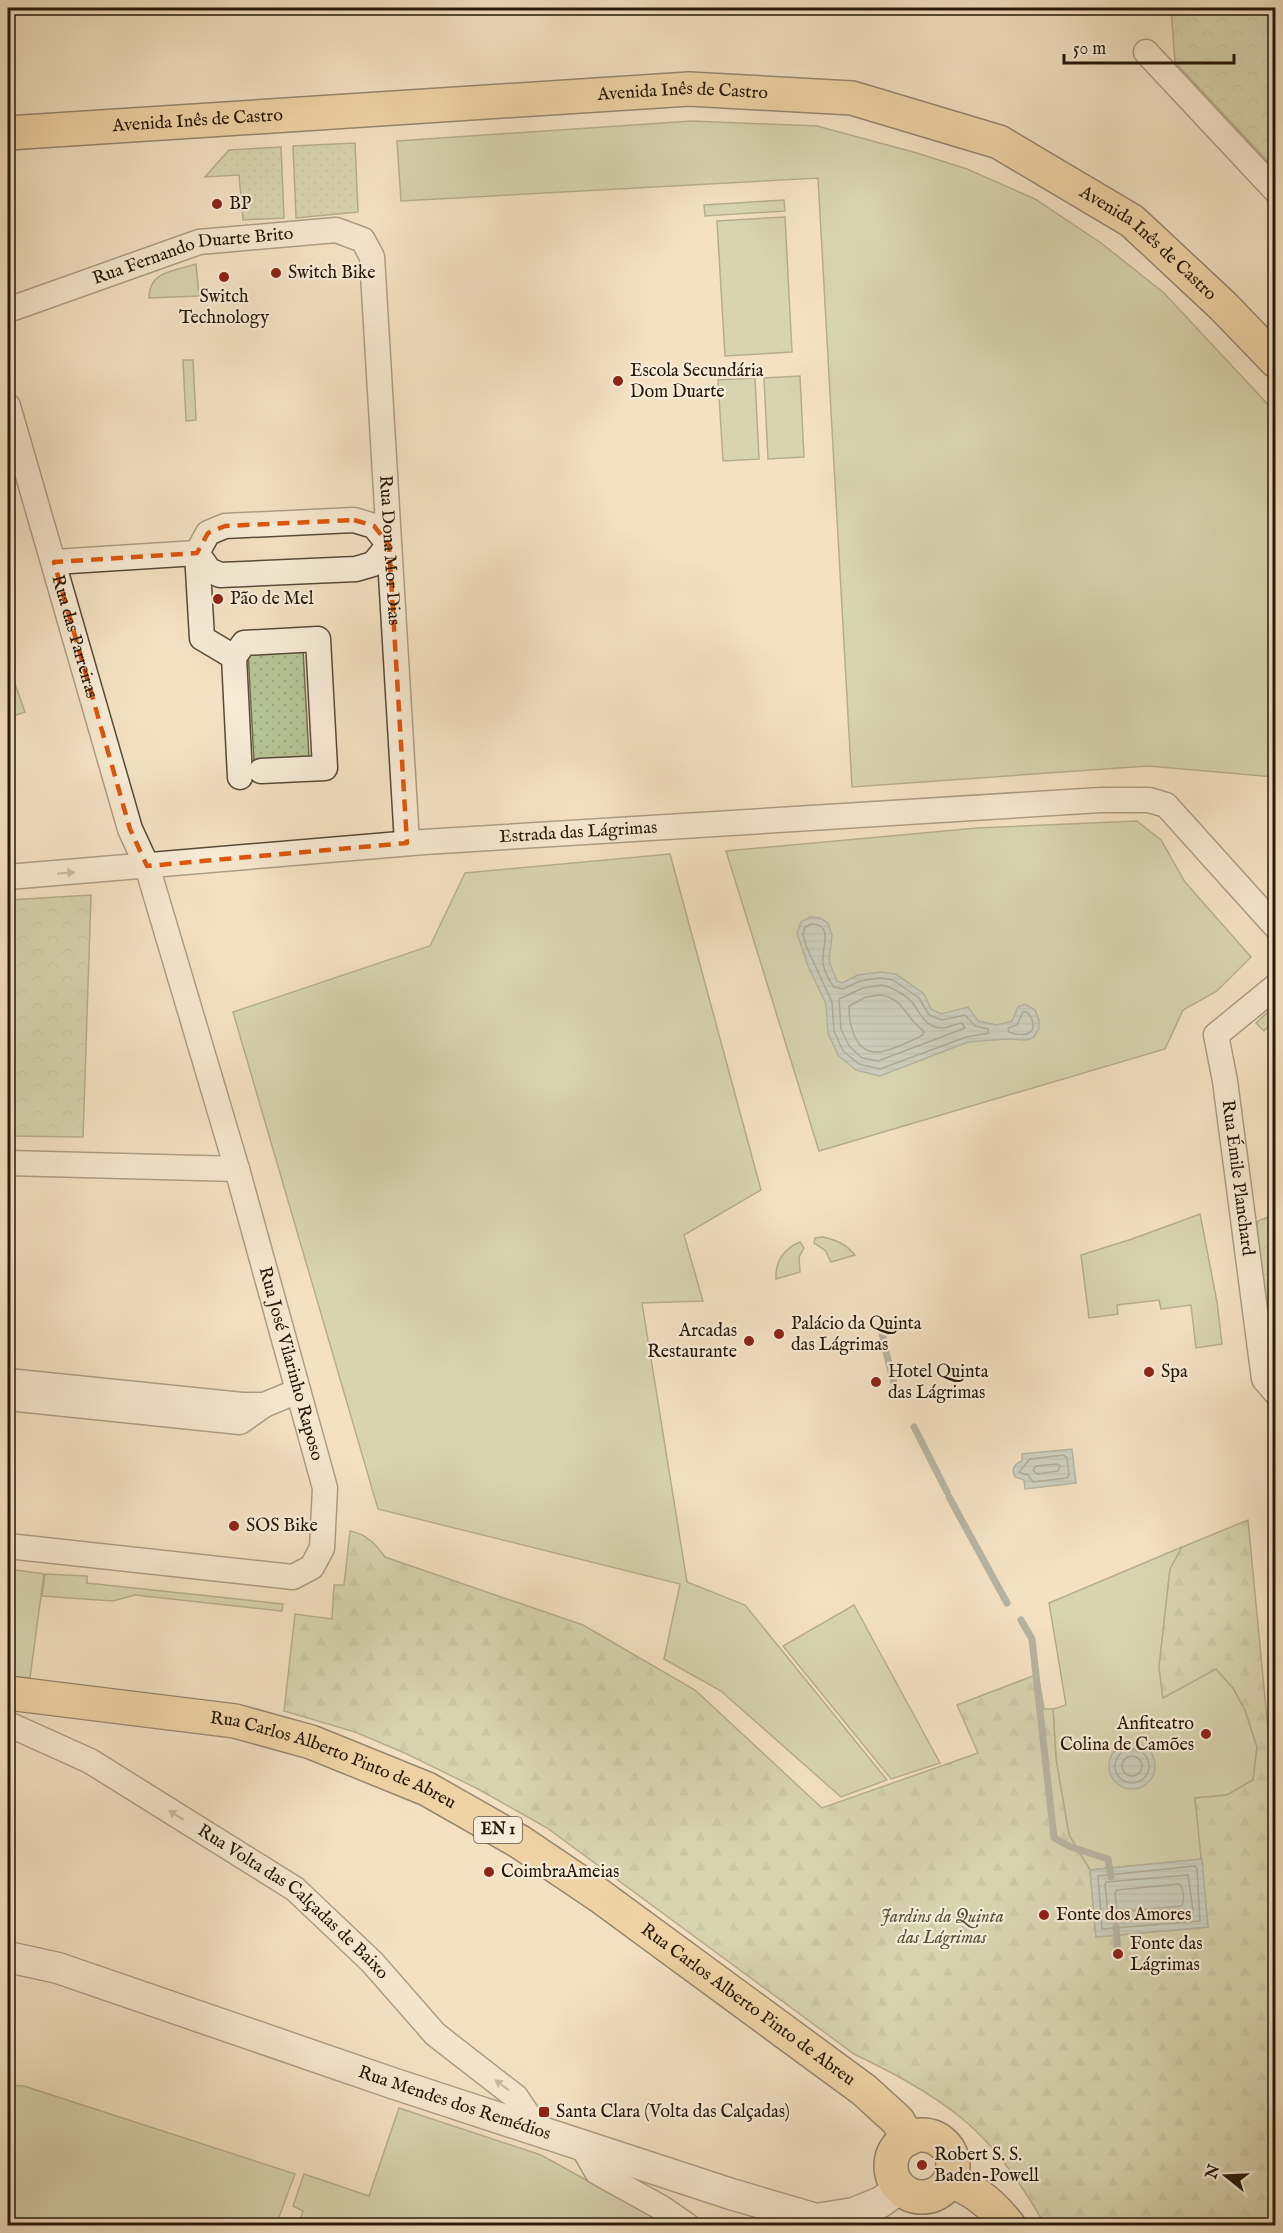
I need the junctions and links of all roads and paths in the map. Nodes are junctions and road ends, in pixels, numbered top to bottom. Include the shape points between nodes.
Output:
1 (1146, 52) dead end
2 (8, 133) edge
3 (1275, 191) edge
4 (372, 257) joint
5 (8, 309) edge
6 (1275, 361) edge
7 (8, 406) edge
8 (389, 545) junction
9 (197, 553) junction
10 (54, 562) junction
11 (234, 657) junction
12 (407, 843) junction
13 (147, 866) junction
14 (8, 877) edge
15 (1275, 927) edge
16 (1275, 986) edge
17 (8, 1163) edge
18 (237, 1169) junction
19 (8, 1381) edge
20 (298, 1391) junction
21 (1275, 1393) edge
22 (8, 1398) edge
23 (264, 1405) junction
24 (8, 1546) edge
25 (8, 1693) edge
26 (8, 1724) edge
27 (8, 1957) edge
28 (538, 2130) junction
29 (908, 2139) junction
30 (580, 2144) junction
31 (950, 2181) junction
32 (900, 2188) junction
33 (688, 2226) edge
34 (1009, 2226) edge

1 - 3 street
2 - 6 main road, Avenida Inês de Castro via 689,89 852,98 999,142 1132,221
4 - 5 street, Rua Fernando Duarte Brito via 363,240 336,230 199,242
4 - 8 street, Rua Dona Mor Dias
7 - 10 street, Rua das Parreiras
8 - 9 street via 373,564 356,568 220,575 209,570
8 - 9 street via 374,525 354,520 225,526 208,533
8 - 12 street, Rua Dona Mor Dias
9 - 10 street
9 - 11 street via 202,638
10 - 13 street, Rua das Parreiras via 130,829
11 - 11 street via 251,774 325,768 318,639 244,643
12 - 13 street, Estrada das Lágrimas
12 - 15 street, Estrada das Lágrimas via 1149,800 1166,805
14 -> 13 street, Estrada das Lágrimas
13 - 18 street, Rua José Vilarinho Raposo
16 - 21 street, Rua Émile Planchard via 1216,1035 1264,1379
17 - 18 street
18 - 20 street, Rua José Vilarinho Raposo
19 - 23 street
20 - 23 street
20 - 24 street, Rua José Vilarinho Raposo via 325,1488 322,1548 312,1567 293,1577
22 - 23 street via 240,1422
25 - 29 main road, Rua Carlos Alberto Pinto de Abreu / EN 1 via 235,1721 310,1742 427,1789 520,1842 600,1896 864,2090 898,2121
28 -> 26 street, Rua Volta das Calçadas de Baixo via 516,2097 435,2034 372,1962 295,1889 90,1761
27 - 28 street, Rua Mendes dos Remédios via 58,1968
28 - 30 street, Rua Mendes dos Remédios
29 - 31 main road via 931,2136 946,2145 954,2170
29 - 32 main road via 892,2160 891,2170
30 - 32 street, Rua Mendes dos Remédios via 816,2219 854,2213 881,2202
30 - 33 street via 597,2172
31 - 32 main road via 940,2192 924,2198
31 - 34 main road via 987,2202

